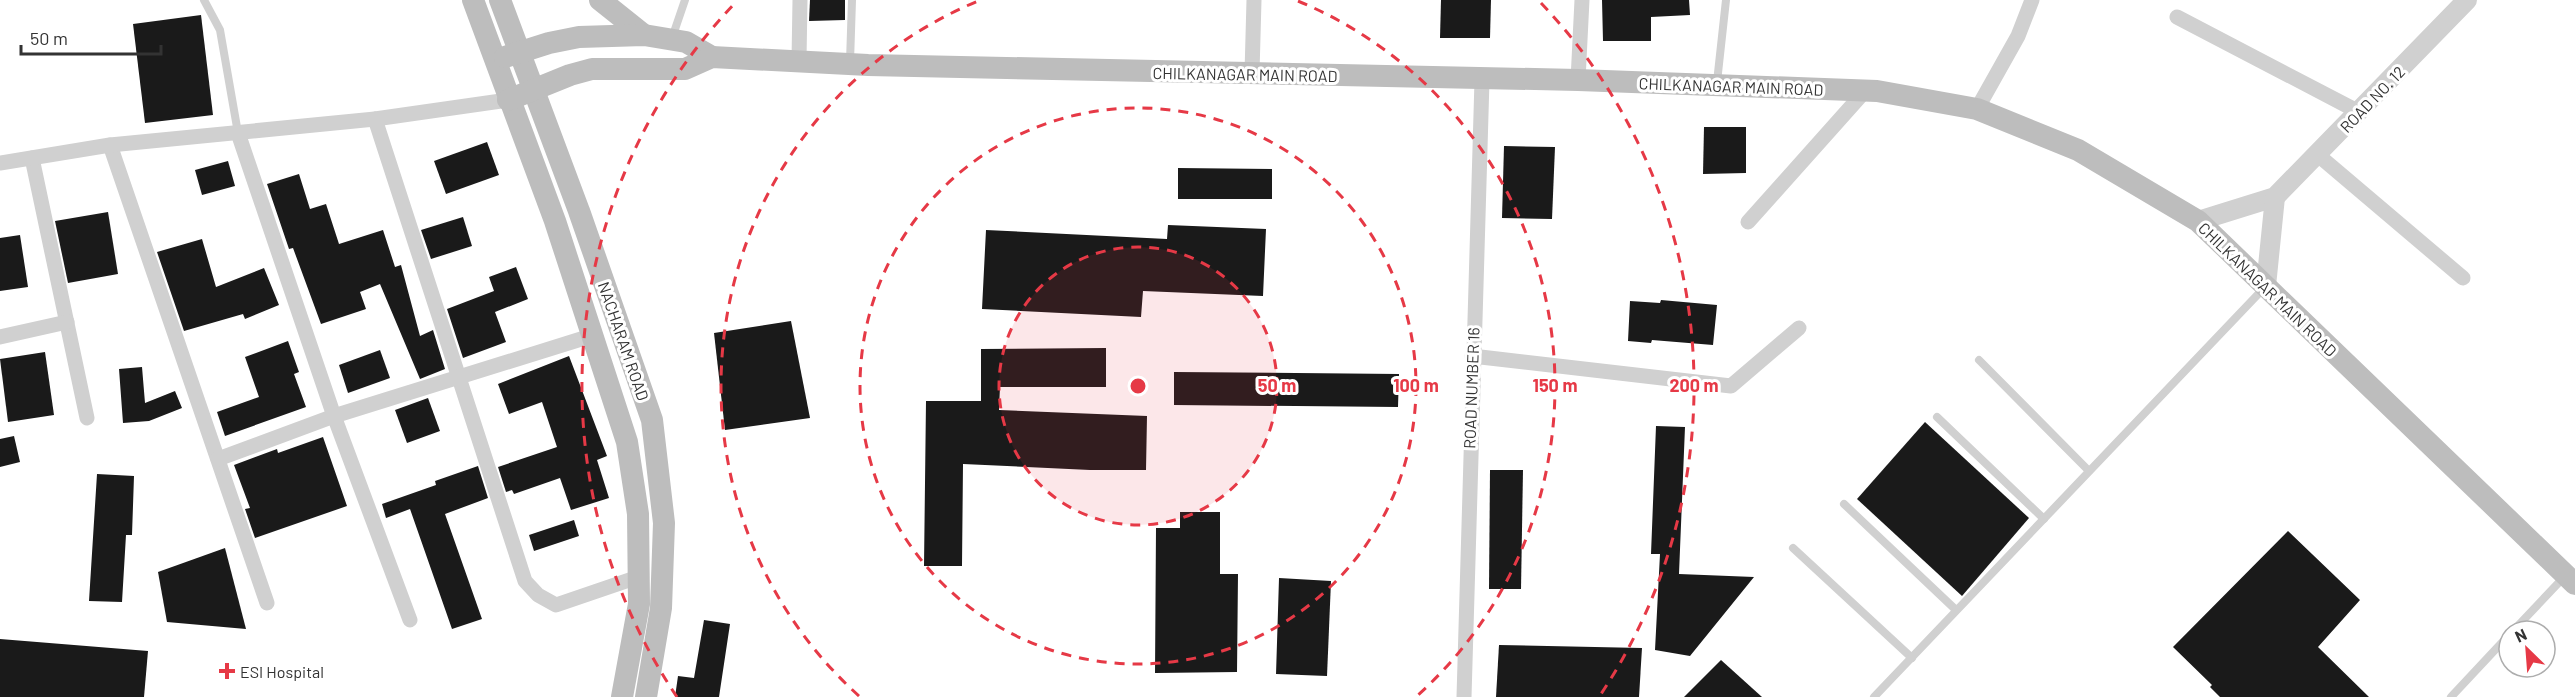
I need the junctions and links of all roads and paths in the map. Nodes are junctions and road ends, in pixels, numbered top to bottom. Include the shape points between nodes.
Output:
1 (204, 0) edge
2 (472, 0) edge
3 (500, 0) edge
4 (600, 0) edge
5 (686, 0) edge
6 (800, 0) edge
7 (852, 0) edge
8 (1254, 0) edge
9 (1582, 0) edge
10 (1726, 0) edge
11 (2032, 0) edge
12 (2467, 0) edge
13 (2177, 17) dead end
14 (644, 35) junction
15 (671, 40) junction
16 (519, 52) junction
17 (712, 57) junction
18 (799, 60) junction
19 (494, 61) junction
20 (850, 63) junction
21 (1252, 73) junction
22 (1482, 80) junction
23 (1578, 80) junction
24 (1717, 86) junction
25 (533, 91) junction
26 (1865, 91) junction
27 (508, 100) junction
28 (1977, 109) junction
29 (2359, 112) junction
30 (375, 119) junction
31 (238, 134) junction
32 (110, 145) junction
33 (2319, 155) junction
34 (32, 158) junction
35 (0, 163) edge
36 (2275, 197) junction
37 (2198, 221) junction
38 (1748, 222) dead end
39 (2463, 278) dead end
40 (2266, 286) junction
41 (67, 322) junction
42 (1799, 328) dead end
43 (594, 335) junction
44 (0, 337) edge
45 (1472, 356) junction
46 (1979, 360) dead end
47 (458, 378) junction
48 (334, 416) junction
49 (1937, 417) dead end
50 (87, 418) dead end
51 (218, 459) junction
52 (2089, 471) junction
53 (1844, 504) dead end
54 (2044, 519) junction
55 (1793, 548) dead end
56 (638, 577) junction
57 (2570, 579) edge
58 (267, 603) dead end
59 (1956, 610) junction
60 (2526, 619) edge
61 (410, 620) dead end
62 (2497, 648) edge
63 (1911, 658) junction
64 (622, 697) edge
65 (646, 697) edge
66 (1464, 697) edge
67 (1874, 697) edge
68 (2451, 697) edge

1 - 31 lane via 220,30
2 - 19 main road, NACHARAM ROAD
3 - 16 main road, NACHARAM ROAD
4 - 14 main road
5 - 15 lane
6 - 18 street
7 - 20 lane
8 - 21 street
9 - 23 street
10 - 24 lane
11 - 28 street via 2018,36
12 - 29 street, ROAD NO. 12
13 - 29 street
14 - 15 main road
14 - 16 main road via 579,37
15 - 17 main road via 686,42
16 - 19 main road
16 - 25 main road, NACHARAM ROAD
17 - 18 main road, CHILKANAGAR MAIN ROAD
17 - 25 main road via 685,69 592,69
18 - 20 main road, CHILKANAGAR MAIN ROAD
19 - 27 main road, NACHARAM ROAD
20 - 21 main road, CHILKANAGAR MAIN ROAD
21 - 22 main road, CHILKANAGAR MAIN ROAD
22 - 23 main road, CHILKANAGAR MAIN ROAD
22 - 45 street, ROAD NUMBER 16
23 - 24 main road, CHILKANAGAR MAIN ROAD
24 - 26 main road, CHILKANAGAR MAIN ROAD
25 - 27 main road
25 - 65 main road, NACHARAM ROAD via 652,420 664,523 661,608
26 - 28 main road, CHILKANAGAR MAIN ROAD
26 - 38 street
27 - 30 street
27 - 43 main road, NACHARAM ROAD
28 - 37 main road, CHILKANAGAR MAIN ROAD via 2078,150
29 - 33 street, ROAD NO. 12
30 - 31 street
30 - 47 street
31 - 32 street
31 - 48 street
32 - 34 street
32 - 51 street
33 - 36 street, ROAD NO. 12
33 - 39 street
34 - 35 street
34 - 41 street
36 - 37 street
36 - 40 street
37 - 40 main road, CHILKANAGAR MAIN ROAD
40 - 52 lane
40 - 57 main road, CHILKANAGAR MAIN ROAD
41 - 44 street
41 - 50 street
42 - 45 street via 1731,386
43 - 47 street
43 - 56 main road, NACHARAM ROAD via 627,442 638,514
45 - 66 street, ROAD NUMBER 16
46 - 52 lane
47 - 48 street
47 - 56 street via 525,581 538,595 556,605
48 - 51 street
48 - 61 street
49 - 54 lane
51 - 58 street
52 - 54 lane
53 - 59 lane
54 - 59 lane
55 - 63 lane
56 - 64 main road, NACHARAM ROAD via 639,604
57 - 60 lane
59 - 63 lane
62 - 68 lane
63 - 67 lane

